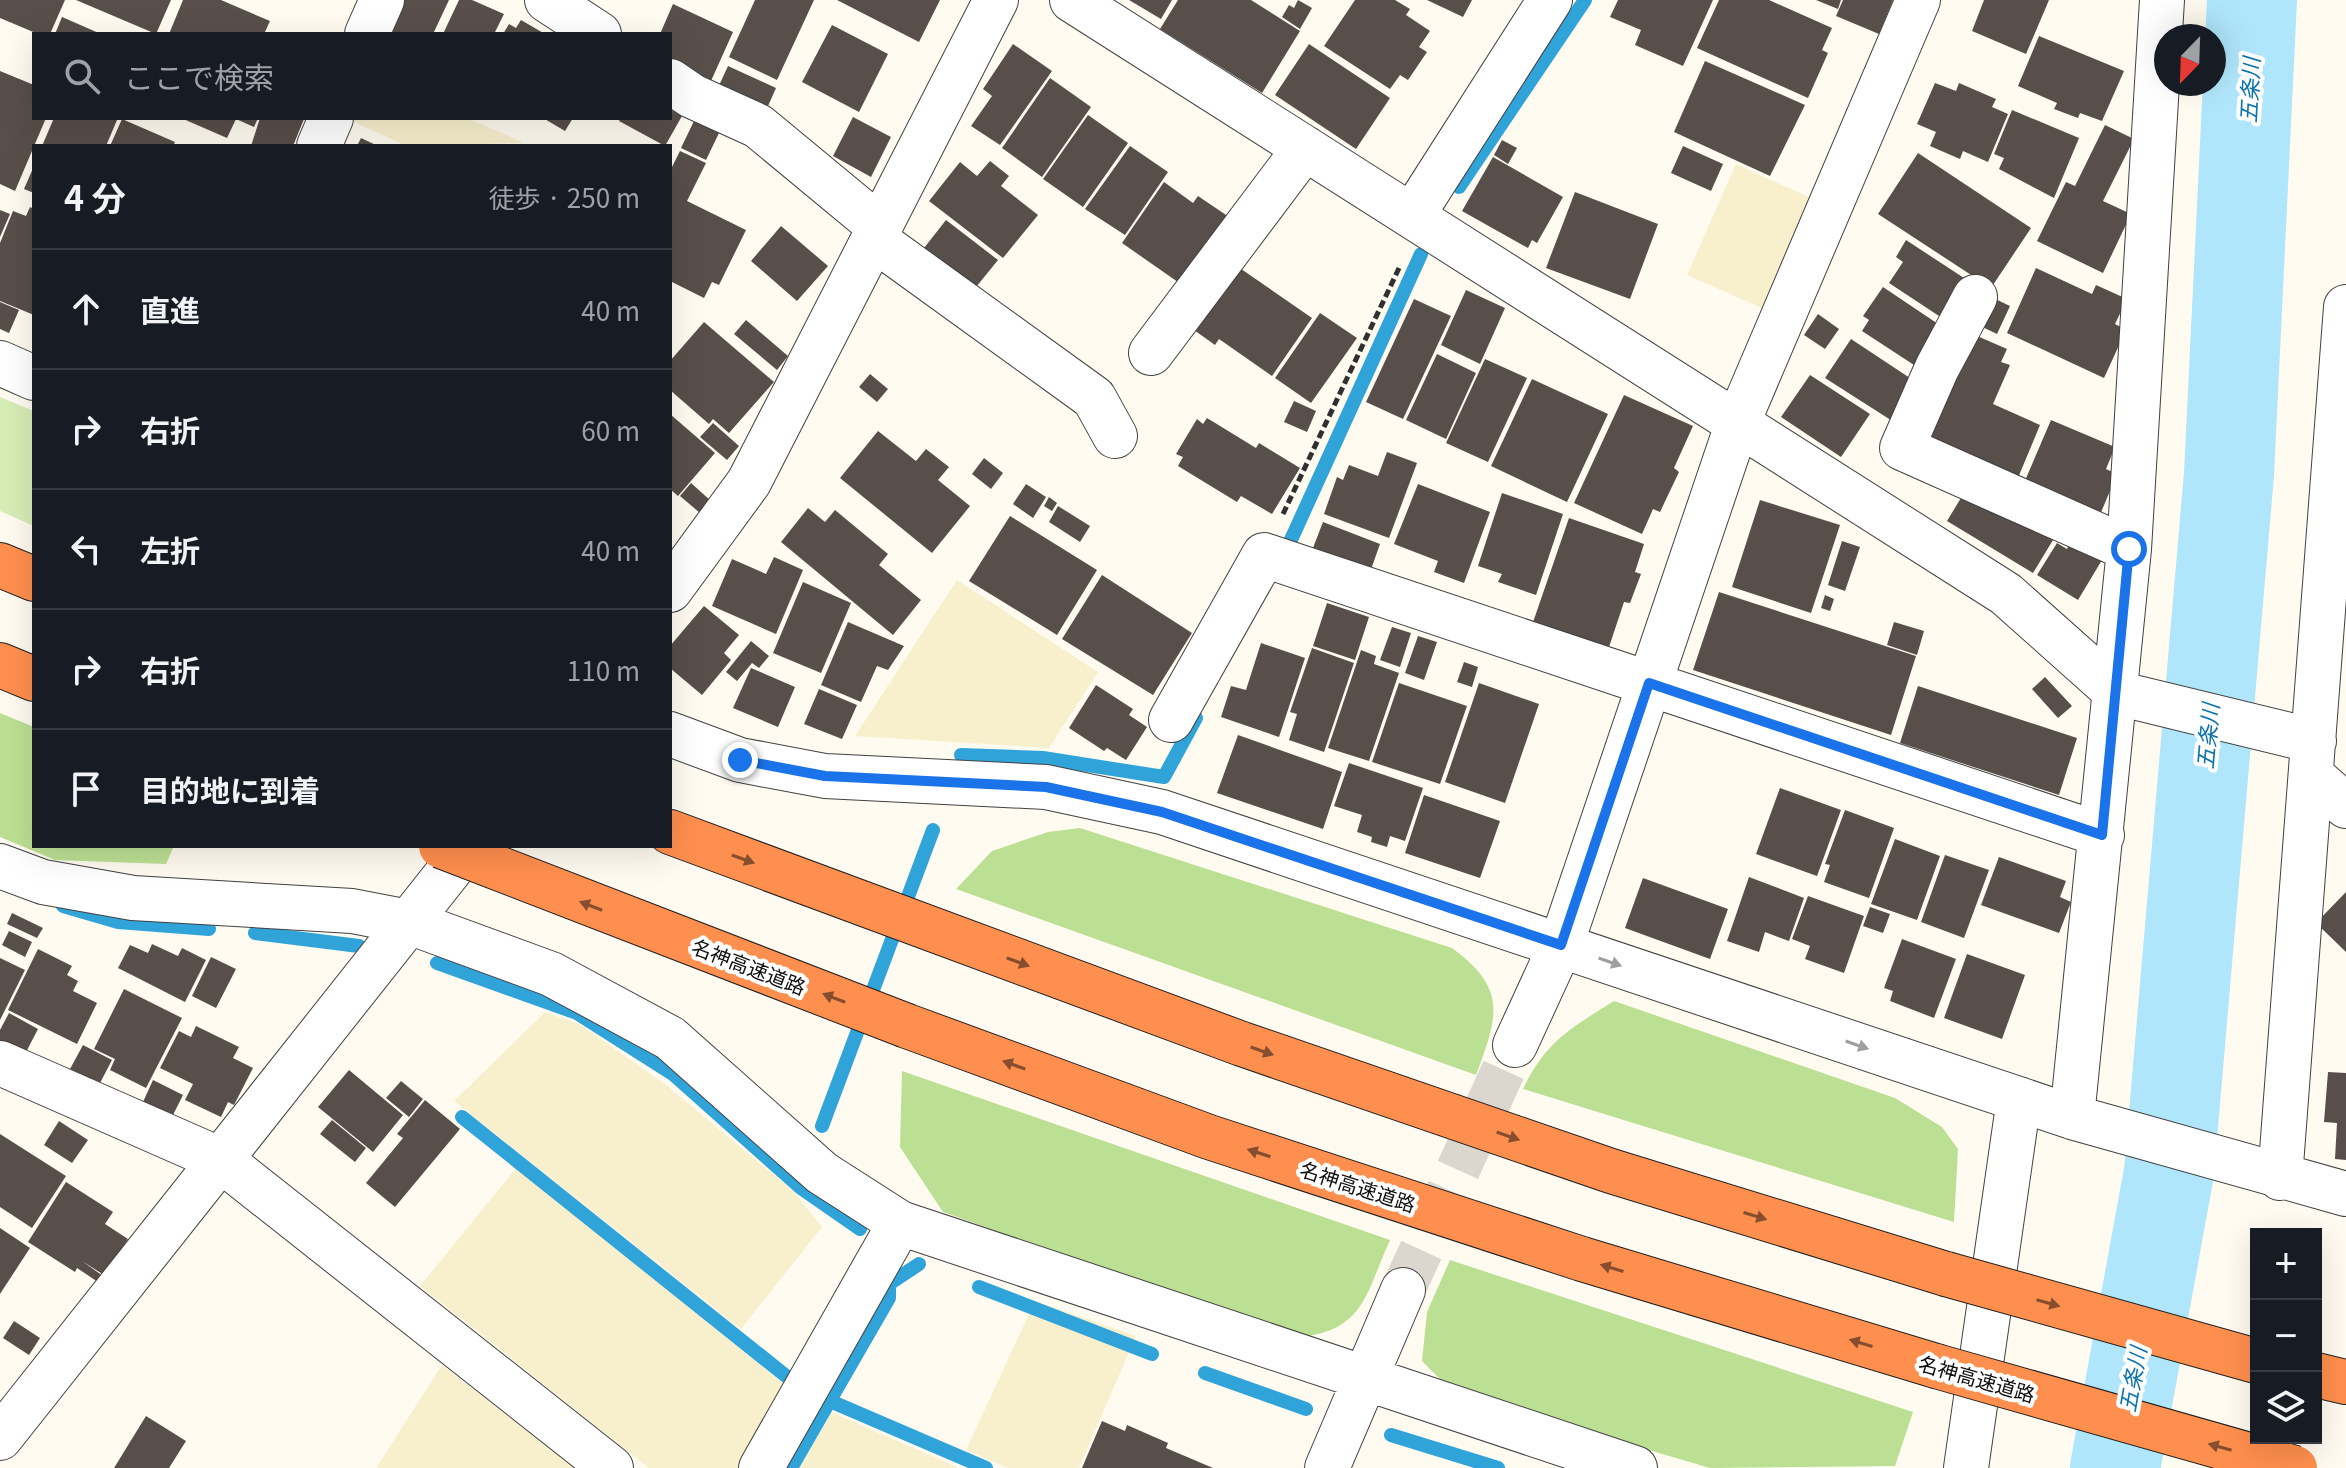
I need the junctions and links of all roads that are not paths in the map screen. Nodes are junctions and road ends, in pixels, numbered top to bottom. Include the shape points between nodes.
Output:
1 (382, 0) edge
2 (547, 0) edge
3 (996, 0) edge
4 (1072, 0) edge
5 (1550, 0) edge
6 (1918, 0) edge
7 (2160, 1) edge
8 (368, 32) edge
9 (596, 32) edge
10 (672, 82) edge
11 (330, 120) edge
12 (320, 144) edge
13 (1305, 148) junction
14 (1416, 218) junction
15 (877, 233) junction
16 (1975, 297) dead end
17 (2346, 307) edge
18 (1151, 353) dead end
19 (0, 363) edge
20 (32, 377) edge
21 (1738, 422) junction
22 (1115, 436) dead end
23 (2338, 544) edge
24 (2129, 549) junction
25 (0, 565) edge
26 (677, 568) edge
27 (32, 578) edge
28 (0, 665) edge
29 (32, 678) edge
30 (1649, 683) junction
31 (2133, 696) junction
32 (1171, 720) dead end
33 (672, 735) edge
34 (2303, 750) junction
35 (2346, 806) edge
36 (672, 833) edge
37 (2102, 835) junction
38 (446, 848) edge
39 (467, 848) edge
40 (0, 866) edge
41 (409, 922) junction
42 (1561, 945) junction
43 (1515, 1045) tunnel mouth
44 (0, 1063) edge
45 (2019, 1099) junction
46 (2089, 1122) junction
47 (221, 1160) junction
48 (2270, 1175) junction
49 (2346, 1194) edge
50 (900, 1223) junction
51 (1403, 1290) tunnel mouth
52 (2250, 1359) edge
53 (2322, 1376) edge
54 (1362, 1380) junction
55 (2346, 1382) edge
56 (1, 1436) edge
57 (611, 1468) edge
58 (761, 1468) edge
59 (1327, 1468) edge
60 (1635, 1468) edge
61 (1966, 1468) edge
62 (2295, 1468) edge

1 - 8 street
2 - 9 street
3 - 15 street
4 - 13 street
5 - 14 street
6 - 21 street
7 - 24 street
10 - 15 street via 758,126
11 - 12 street
13 - 14 street
13 - 18 street
14 - 21 street
15 - 22 street via 1094,398
15 - 26 street via 749,482
16 - 24 street via 1902,448
17 - 23 street
19 - 20 street
21 - 30 street
21 - 31 street via 2006,594
23 - 34 street
24 - 31 street
25 - 27 highway
28 - 29 highway
30 - 32 street via 1264,555
30 - 37 street
30 - 42 street
31 - 34 street
31 - 37 street
33 - 42 street via 740,760 825,776 1046,787 1162,812
34 - 35 street
34 - 48 street
36 -> 52 highway, bridge via 1242,1044 1611,1171 1946,1274
37 - 46 street
62 -> 38 highway, 名神高速道路, bridge via 1582,1259 1209,1137
39 - 41 street
40 - 41 street via 43,882 133,898 352,911
41 - 47 street
41 - 50 street via 551,974 670,1038 822,1173
42 - 43 street
42 -> 45 street
44 - 47 street
45 - 46 street
45 - 61 street
46 - 48 street
47 - 56 street
47 - 57 street
48 - 49 street
50 - 54 street
50 - 58 street
51 - 54 street
53 - 55 highway
54 - 59 street
54 - 60 street

